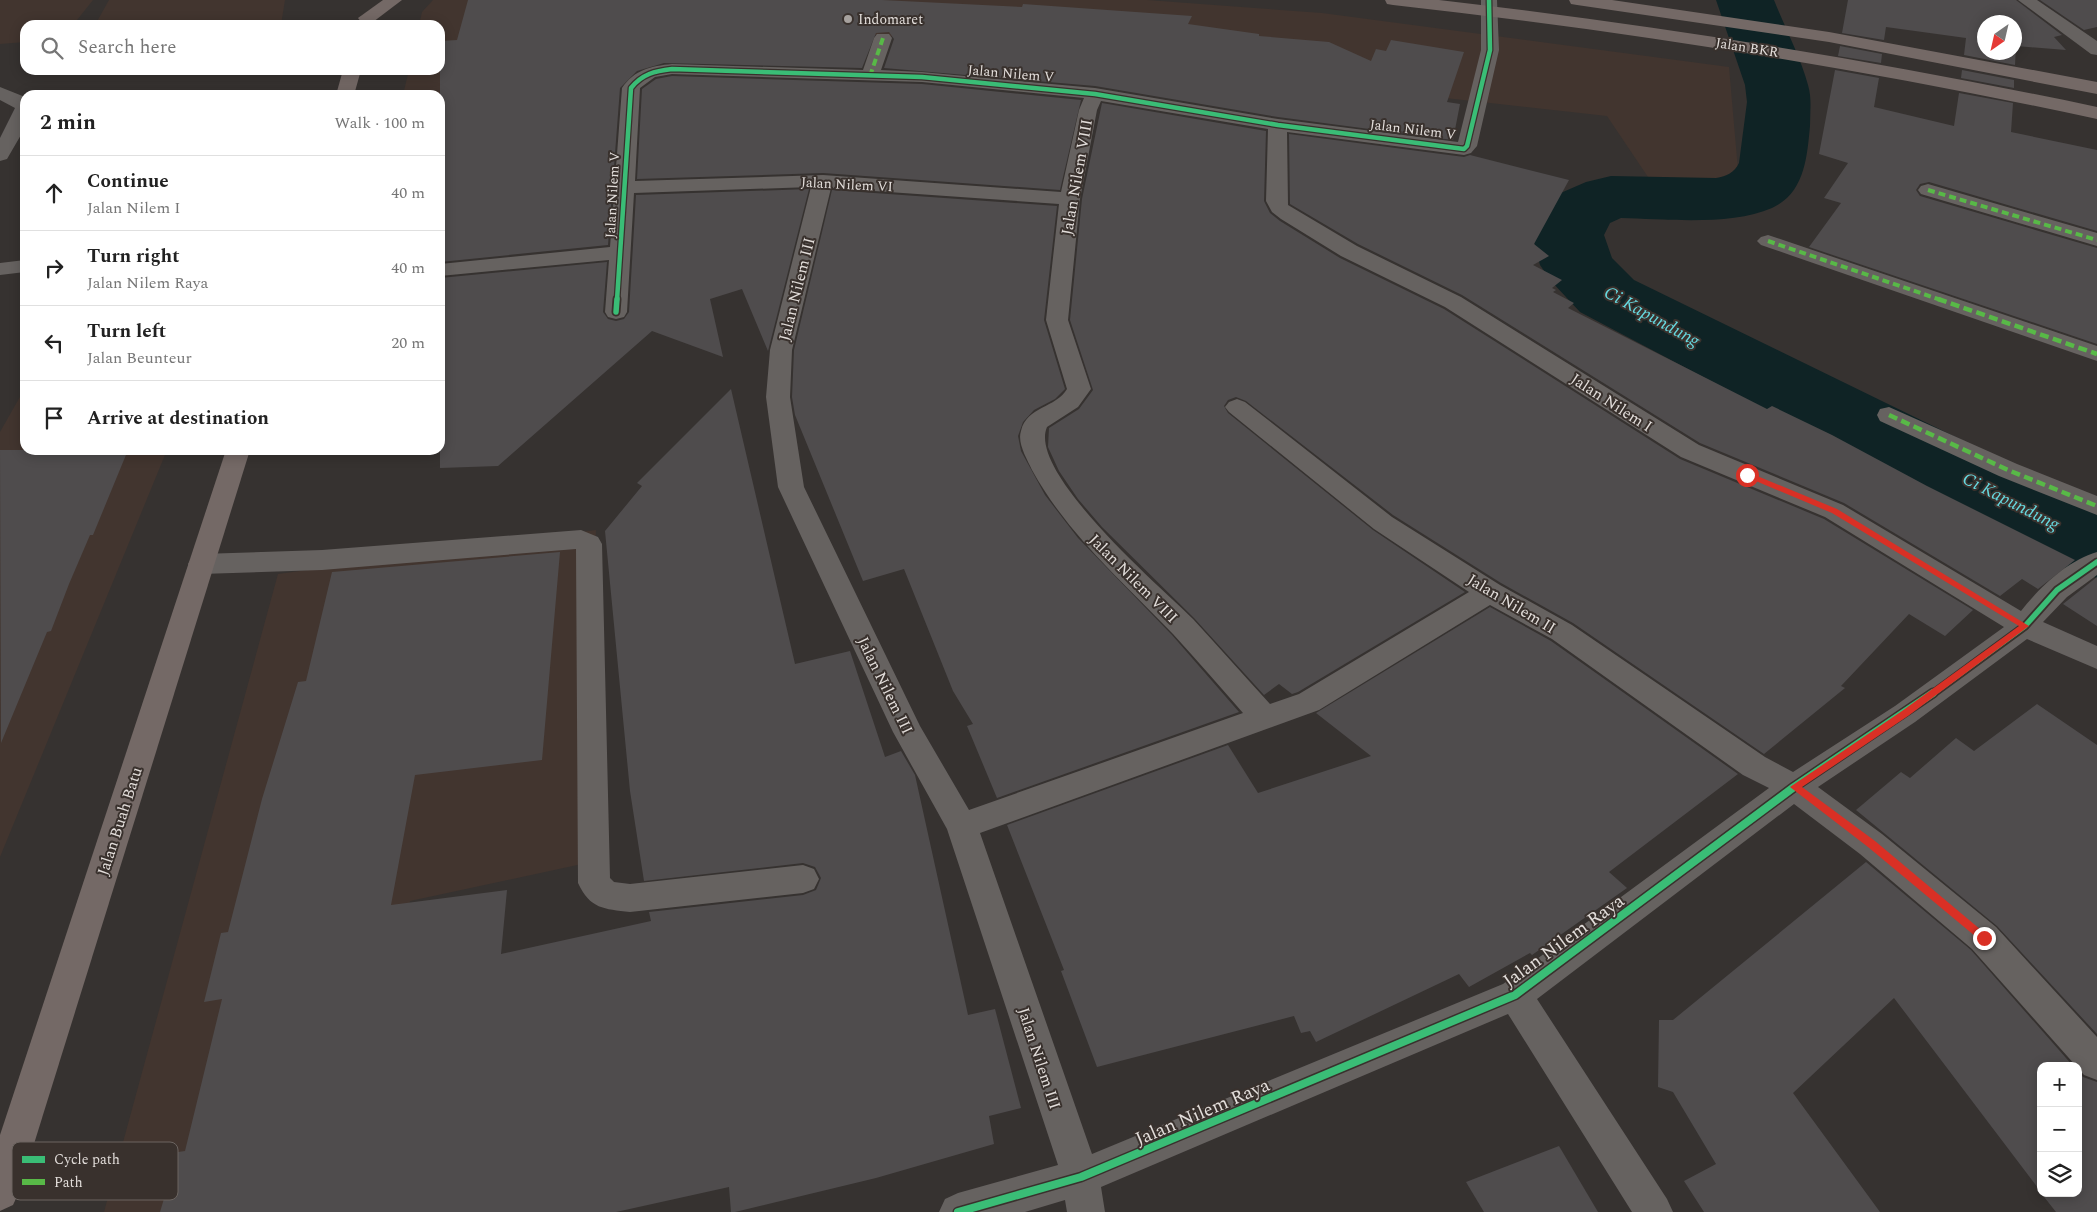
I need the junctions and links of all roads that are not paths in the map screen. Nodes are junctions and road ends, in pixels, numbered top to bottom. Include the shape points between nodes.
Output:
1 (372, 0) edge
2 (394, 0) edge
3 (1393, 0) edge
4 (1577, 0) edge
5 (2026, 0) edge
6 (1489, 5) edge
7 (367, 20) edge
8 (369, 20) edge
9 (883, 38) dead end
10 (2097, 50) edge
11 (351, 75) edge
12 (870, 76) junction
13 (2097, 88) edge
14 (346, 90) edge
15 (0, 94) edge
16 (1095, 94) junction
17 (20, 103) edge
18 (2097, 113) edge
19 (20, 120) edge
20 (1278, 125) junction
21 (0, 155) edge
22 (823, 181) junction
23 (624, 187) junction
24 (1928, 190) dead end
25 (1070, 199) junction
26 (2097, 240) edge
27 (1768, 241) dead end
28 (621, 252) junction
29 (20, 267) edge
30 (0, 269) edge
31 (445, 270) edge
32 (616, 312) dead end
33 (2097, 354) edge
34 (1237, 407) dead end
35 (1889, 415) dead end
36 (236, 455) edge
37 (2097, 506) edge
38 (201, 564) junction
39 (2090, 566) edge
40 (1490, 592) junction
41 (2025, 626) junction
42 (2097, 658) edge
43 (1264, 718) junction
44 (1794, 787) junction
45 (962, 826) junction
46 (803, 879) dead end
47 (1515, 996) junction
48 (2097, 1063) edge
49 (16, 1142) edge
50 (12, 1155) edge
51 (0, 1192) edge
52 (1083, 1195) edge
53 (977, 1210) edge
54 (1654, 1212) edge

1 - 7 main road
2 - 8 main road
3 - 6 main road, Jalan BKR
4 - 13 main road, Jalan BKR via 1829,37
5 - 10 street
6 - 18 main road, Jalan BKR via 1832,61
6 - 20 street, Jalan Nilem V via 1490,50 1466,148
9 - 12 street
11 - 14 main road
12 - 16 street, Jalan Nilem V
12 - 23 street, Jalan Nilem V via 672,69 644,75 631,88
15 - 17 street
16 - 20 street, Jalan Nilem V
16 - 25 street, Jalan Nilem VIII via 1088,110
19 - 21 street
20 - 41 street, Jalan Nilem I via 1276,201 1278,208 1288,215 1349,251 1453,302 1690,451 1834,511
22 - 23 street, Jalan Nilem VI
22 - 25 street, Jalan Nilem VI
22 - 45 street, Jalan Nilem III via 782,350 778,397 791,487 908,732
23 - 28 street, Jalan Nilem V
24 - 26 street
25 - 43 street, Jalan Nilem VIII via 1057,320 1079,389 1069,404 1037,422 1033,429 1033,444 1053,487 1105,553 1182,626
27 - 33 street
28 - 31 street, Jalan Nilem V
28 - 32 street, Jalan Nilem V
29 - 30 street
34 - 40 street, Jalan Nilem II via 1383,523
35 - 37 street via 2008,470
36 - 38 main road, Jalan Buah Batu
38 - 46 street via 322,560 581,539 589,544 594,884 606,895 630,898
38 - 49 main road, Jalan Buah Batu
39 - 41 street, Jalan Nilem Raya via 2039,606
40 - 43 street via 1309,702
40 - 44 street, Jalan Nilem II via 1562,632 1754,766
41 - 42 street, Jalan Nilem I
41 - 44 street, Jalan Nilem Raya via 1905,714
43 - 45 street
44 - 47 street, Jalan Nilem Raya
44 - 48 street, Jalan Nilem II via 1871,844 1984,938
45 - 52 street, Jalan Nilem III
47 - 52 street, Jalan Nilem Raya
47 - 54 street
50 - 51 main road, Jalan Buah Batu
52 - 53 street, Jalan Nilem Raya

